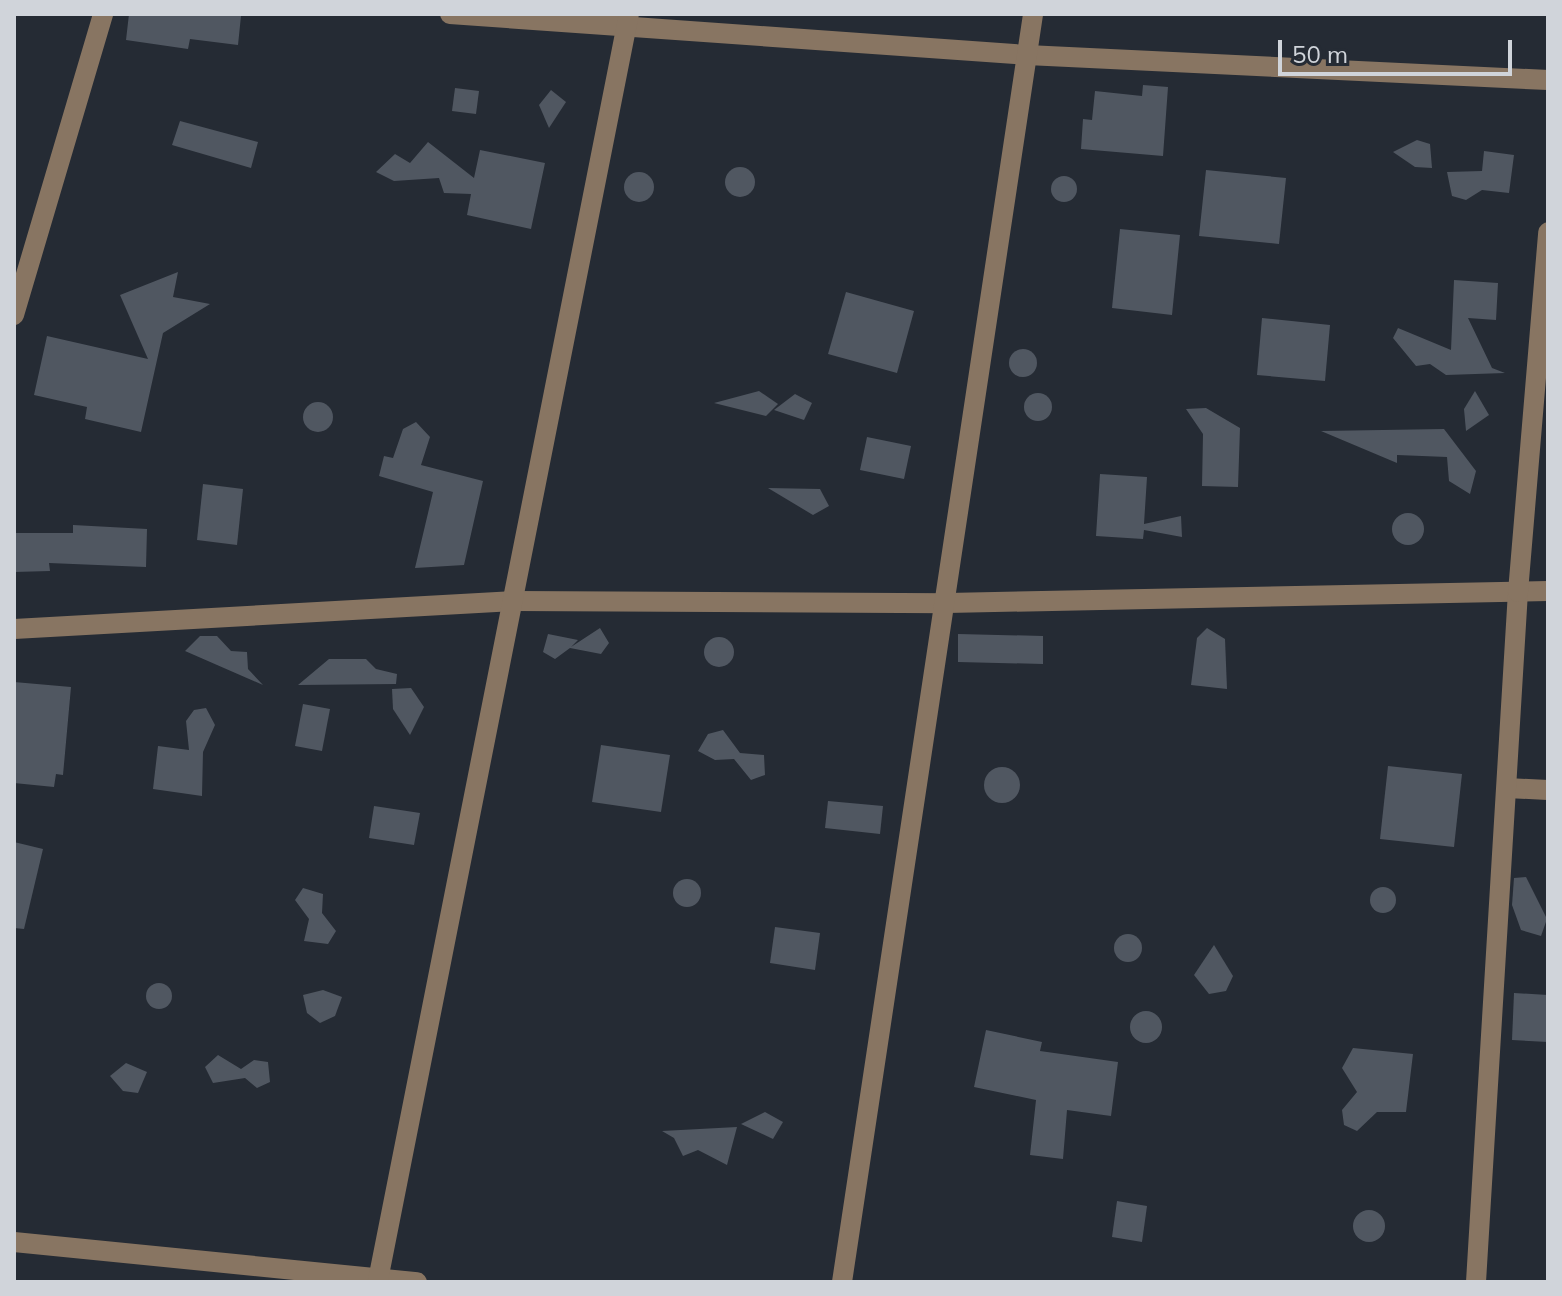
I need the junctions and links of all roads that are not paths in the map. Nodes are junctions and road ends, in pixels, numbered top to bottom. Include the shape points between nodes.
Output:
1 (103, 14) edge
2 (450, 14) edge
3 (1033, 14) edge
4 (628, 19) edge
5 (1027, 55) junction
6 (1548, 80) edge
7 (1548, 232) edge
8 (14, 315) edge
9 (1548, 591) edge
10 (1518, 592) junction
11 (515, 601) junction
12 (947, 603) junction
13 (14, 629) edge
14 (1507, 788) junction
15 (1548, 790) edge
16 (14, 1242) edge
17 (378, 1280) edge
18 (417, 1282) edge
19 (842, 1282) edge
20 (1476, 1282) edge

1 - 8 street
2 - 4 street
3 - 5 street
4 - 5 street
4 - 11 street
5 - 6 street
5 - 12 street
7 - 10 street
9 - 10 street
10 - 12 street
10 - 14 street
11 - 12 street
11 - 13 street
11 - 17 street
12 - 19 street
14 - 15 street
14 - 20 street
16 - 17 street
17 - 18 street

